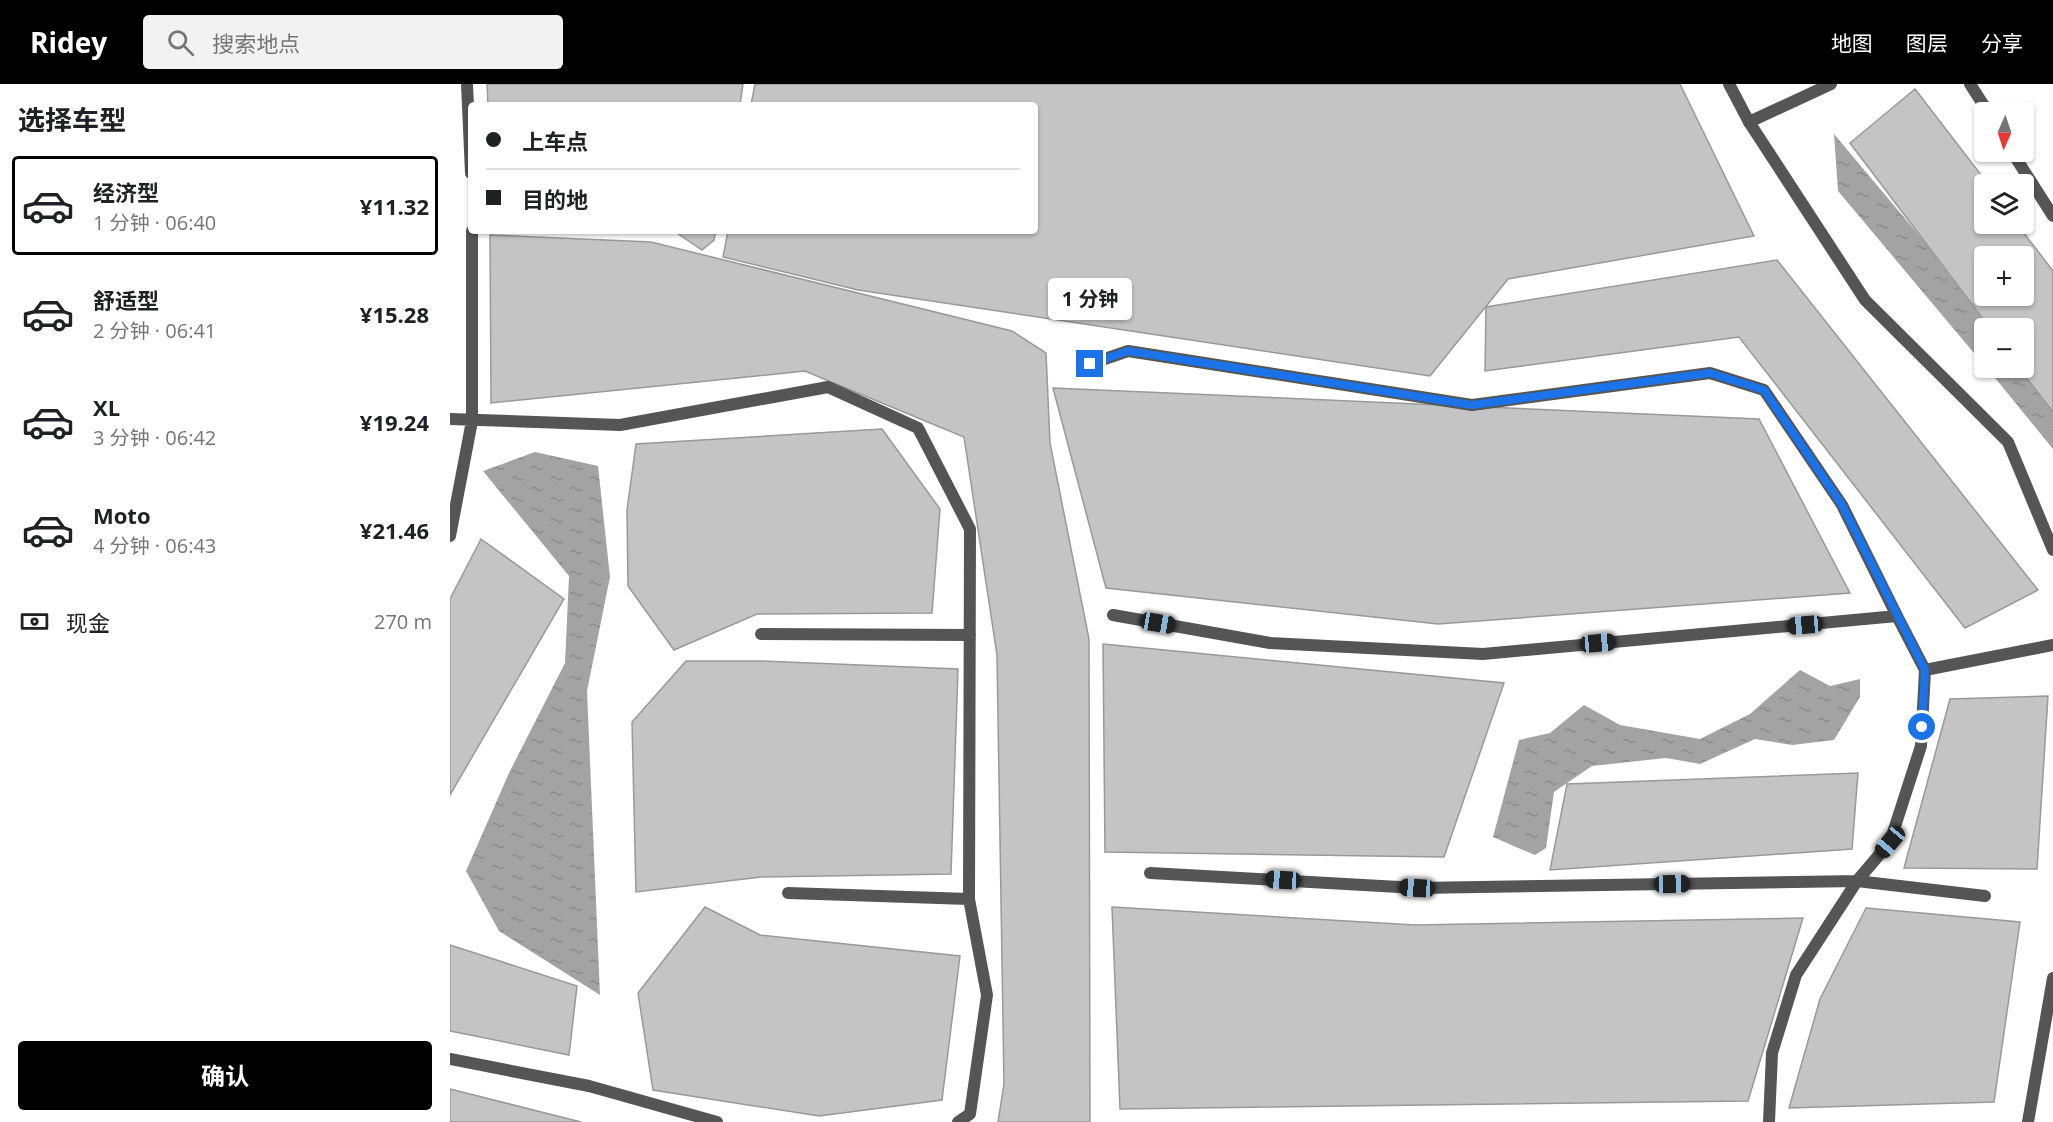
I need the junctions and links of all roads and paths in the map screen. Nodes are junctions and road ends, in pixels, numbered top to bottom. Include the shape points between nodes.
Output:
1 (467, 84) edge
2 (1729, 84) edge
3 (1831, 84) edge
4 (1970, 84) edge
5 (1982, 102) edge
6 (468, 106) edge
7 (1749, 122) junction
8 (2018, 162) edge
9 (2053, 216) edge
10 (472, 234) edge
11 (1090, 364) dead end
12 (450, 419) edge
13 (472, 421) junction
14 (450, 536) edge
15 (2053, 550) edge
16 (1113, 615) dead end
17 (1898, 616) junction
18 (761, 634) dead end
19 (970, 635) junction
20 (2053, 645) edge
21 (1925, 670) junction
22 (1150, 873) dead end
23 (1857, 882) junction
24 (788, 893) dead end
25 (1985, 896) dead end
26 (969, 899) junction
27 (2053, 978) edge
28 (450, 1059) edge
29 (717, 1122) edge
30 (958, 1122) edge
31 (1769, 1122) edge
32 (2028, 1122) edge

1 - 6 street
2 - 7 street
3 - 7 street
4 - 5 street
7 - 15 street via 1865,300 2008,442
8 - 9 street
10 - 13 street
11 - 17 street via 1128,351 1472,405 1710,373 1720,376 1764,390 1842,505
12 - 13 street
13 - 14 street
13 - 19 street via 620,425 828,387 918,428 970,529
16 - 17 street via 1270,643 1483,654
17 - 21 street
18 - 19 street
19 - 26 street
20 - 21 street
21 - 23 street via 1921,746 1894,832
22 - 23 street via 1417,888
23 - 25 street
23 - 31 street via 1796,975 1772,1053
24 - 26 street
26 - 30 street via 987,995 970,1114
27 - 32 street
28 - 29 street via 589,1086

